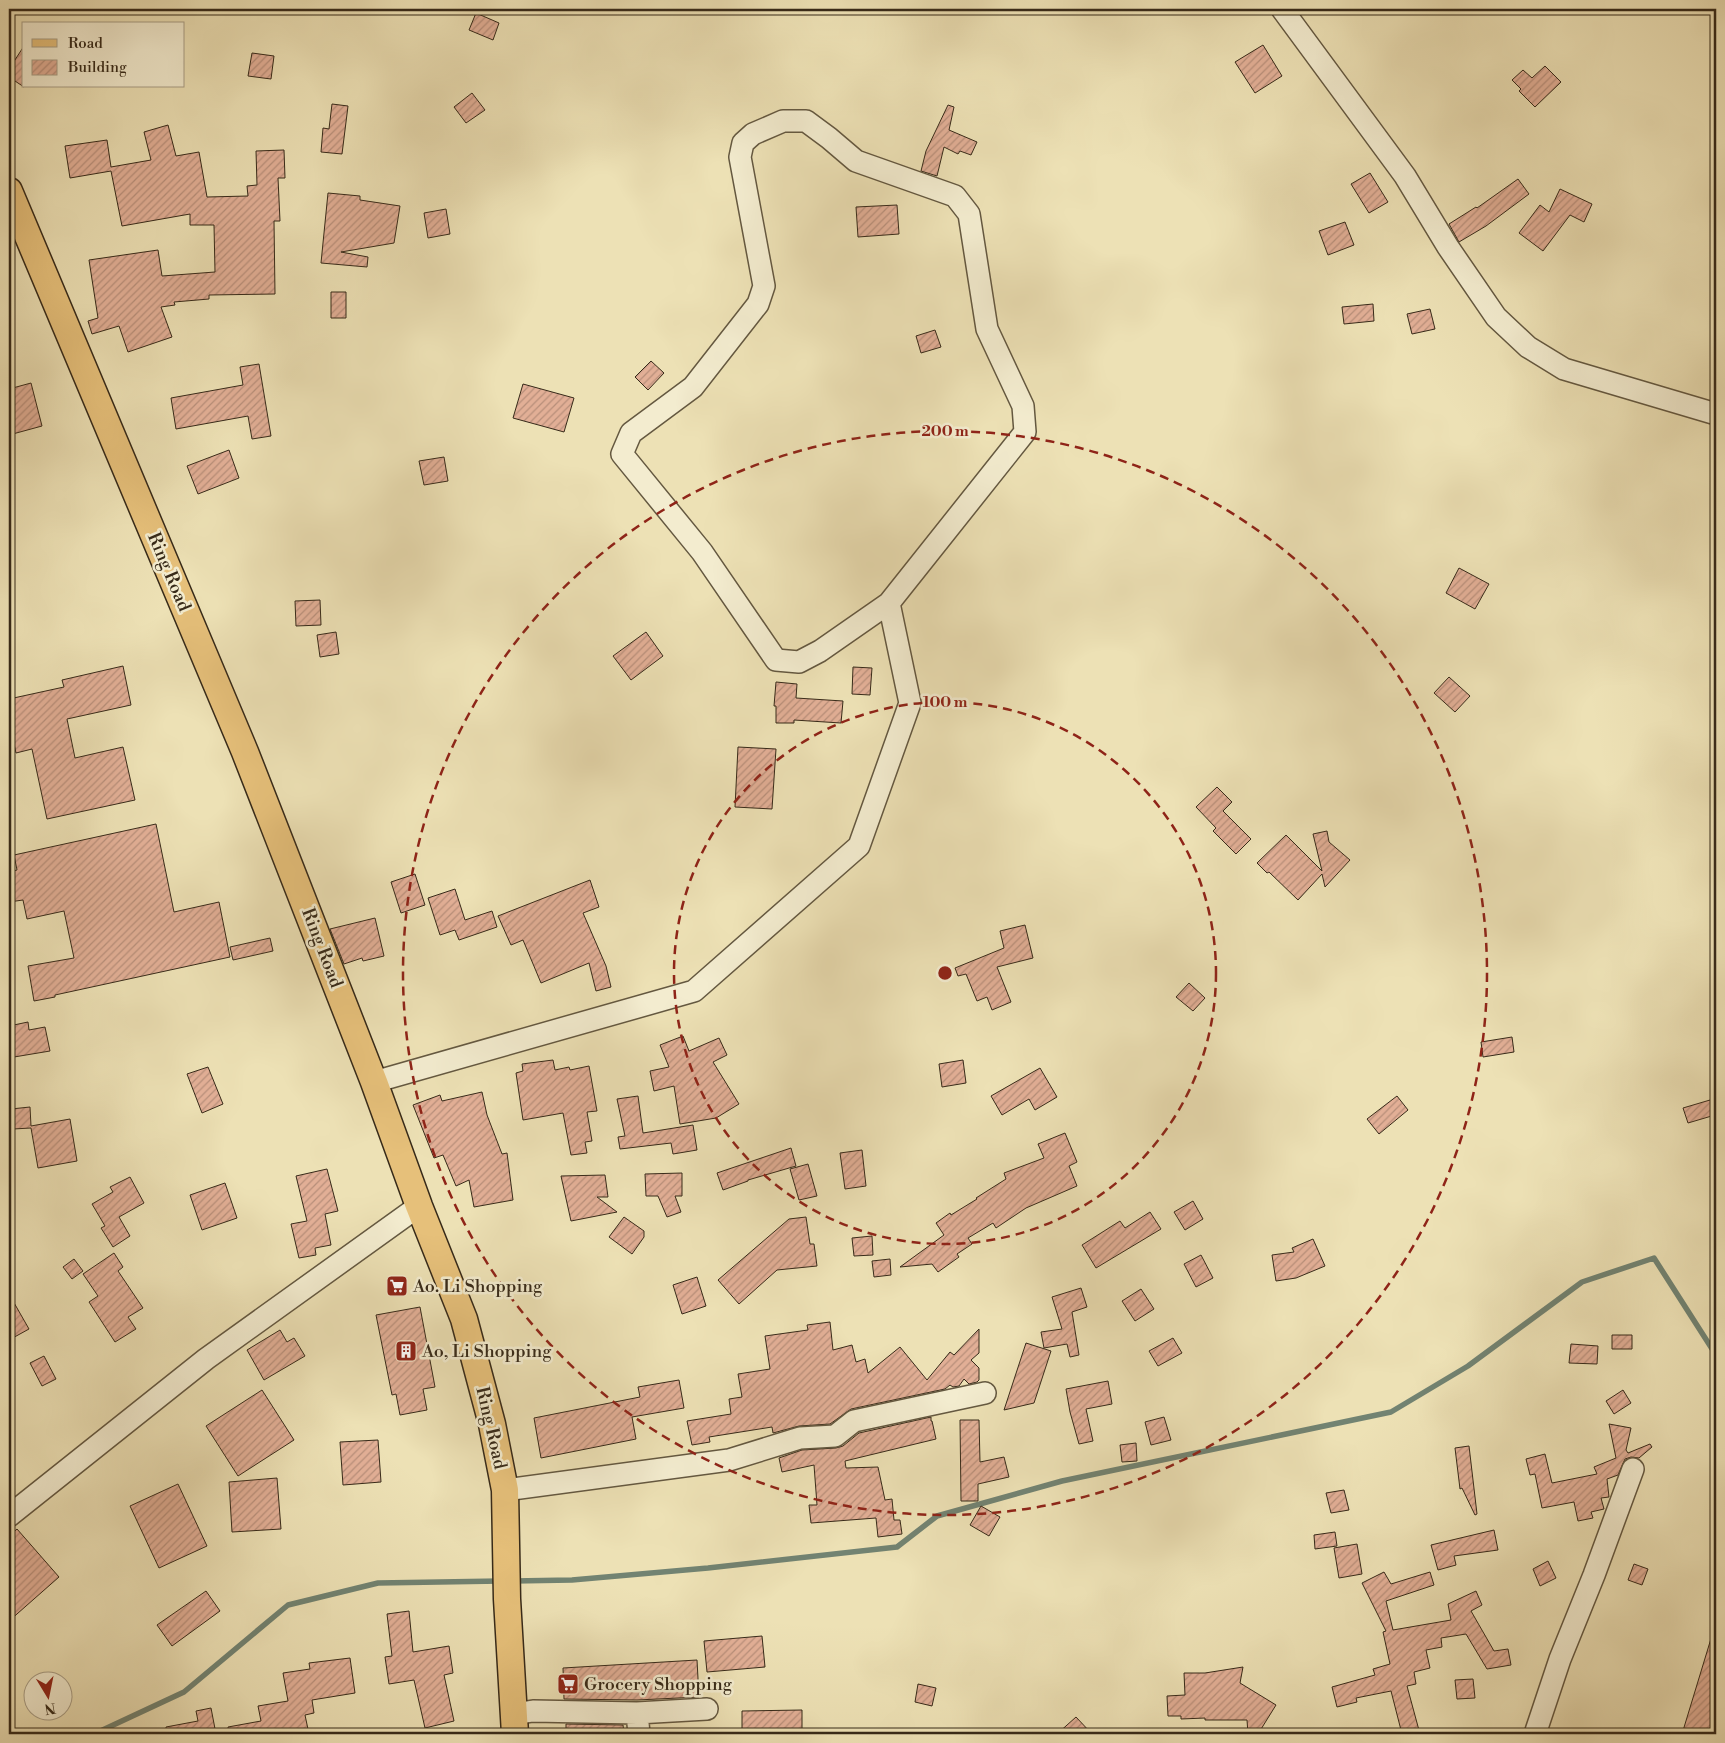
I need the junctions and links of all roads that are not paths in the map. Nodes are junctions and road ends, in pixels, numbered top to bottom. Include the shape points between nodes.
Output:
1 (1282, 9) edge
2 (9, 191) edge
3 (1716, 414) edge
4 (889, 603) junction
5 (374, 1082) junction
6 (419, 1206) junction
7 (984, 1393) dead end
8 (1633, 1469) dead end
9 (505, 1490) junction
10 (9, 1516) edge
11 (707, 1709) dead end
12 (637, 1713) junction
13 (514, 1724) edge
14 (639, 1734) edge
15 (1535, 1734) edge

1 - 3 street via 1404,176 1496,317 1528,347 1564,369
2 - 5 main road, Ring Road via 245,752
4 - 4 street via 1025,432 1023,406 987,329 969,214 955,196 856,161 806,121 783,121 753,134 743,144 740,158 764,286 758,304 693,387 631,433 622,454 702,552 776,660 799,662
4 - 5 street via 910,703 859,846 694,991
5 - 6 main road, Ring Road
6 - 9 main road, Ring Road via 464,1319 492,1424
6 - 10 street via 206,1359
7 - 9 street via 854,1421 835,1436 800,1438 729,1460
8 - 15 street via 1560,1659
9 - 13 main road, Ring Road
11 - 12 street
12 - 13 street via 532,1711
12 - 14 street

